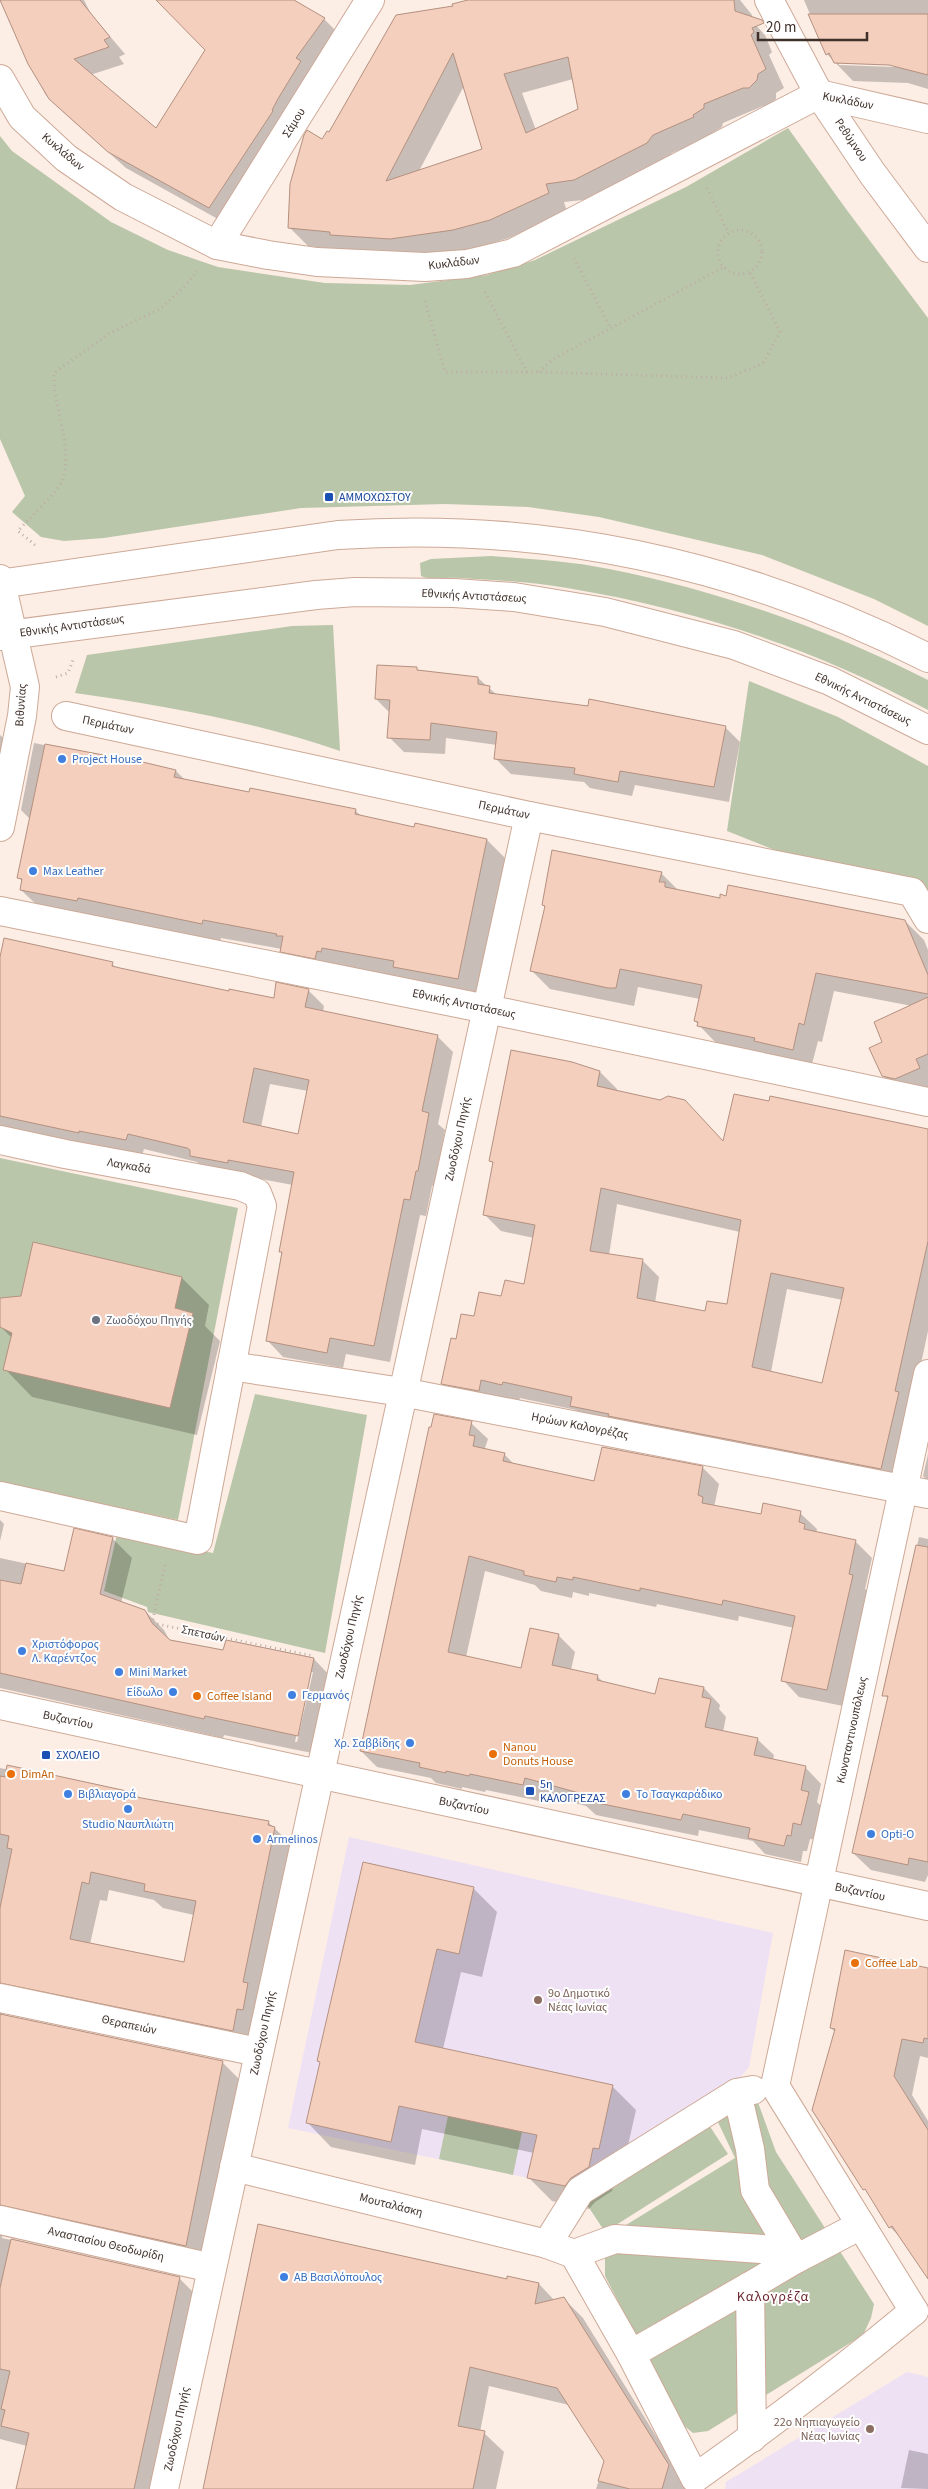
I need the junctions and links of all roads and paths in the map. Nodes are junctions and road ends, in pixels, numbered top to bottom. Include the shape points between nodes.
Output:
1 (370, 0) edge
2 (769, 0) edge
3 (0, 79) edge
4 (819, 94) junction
5 (928, 119) edge
6 (698, 190) dead end
7 (560, 230) junction
8 (728, 232) junction
9 (217, 245) junction
10 (928, 248) edge
11 (584, 256) dead end
12 (575, 260) junction
13 (566, 264) dead end
14 (724, 267) junction
15 (750, 272) junction
16 (493, 288) dead end
17 (432, 300) dead end
18 (611, 329) junction
19 (539, 372) junction
20 (528, 374) junction
21 (40, 550) dead end
22 (1, 582) edge
23 (7, 635) edge
24 (75, 657) dead end
25 (928, 658) edge
26 (25, 687) junction
27 (66, 716) dead end
28 (928, 730) edge
29 (529, 816) junction
30 (0, 827) edge
31 (0, 911) edge
32 (928, 919) edge
33 (487, 1009) junction
34 (928, 1102) edge
35 (0, 1140) edge
36 (231, 1366) junction
37 (928, 1374) edge
38 (402, 1392) junction
39 (916, 1491) edge
40 (0, 1496) edge
41 (172, 1534) junction
42 (343, 1662) junction
43 (0, 1705) edge
44 (318, 1774) junction
45 (819, 1883) junction
46 (928, 1906) edge
47 (0, 1998) edge
48 (258, 2052) junction
49 (775, 2086) junction
50 (738, 2093) junction
51 (234, 2166) junction
52 (0, 2220) edge
53 (861, 2224) junction
54 (547, 2244) junction
55 (574, 2254) junction
56 (794, 2255) junction
57 (212, 2268) junction
58 (750, 2286) junction
59 (921, 2313) edge
60 (631, 2354) junction
61 (752, 2438) junction
62 (693, 2483) edge
63 (164, 2489) edge

1 - 9 street, Σάμου
2 - 4 street, Ρεθύμνου
3 - 9 street, Κυκλάδων via 22,116 66,158 123,197
4 - 5 street, Κυκλάδων
4 - 7 street, Κυκλάδων
4 - 10 street, Ρεθύμνου
6 - 8 path via 705,184
7 - 9 street, Κυκλάδων via 513,253 467,264 425,267 318,262
7 - 12 path
8 - 14 path via 718,247
8 - 15 path via 747,231 759,240 762,247 760,261
9 - 21 path via 186,285 160,309 110,333 54,373 53,388 66,461 62,483 18,530
11 - 12 path
12 - 13 path
12 - 18 path
14 - 15 path via 736,274
14 - 18 path
15 - 19 path via 780,332 763,363 728,378
16 - 20 path via 484,290
17 - 20 path via 424,302 445,372
18 - 19 path via 552,360
19 - 20 path
22 - 23 street, Βιθυνίας
22 - 25 street via 338,535 483,533 596,546 736,580 844,618
23 - 26 street, Βιθυνίας
23 - 28 street, Εθνικής Αντιστάσεως via 355,592 454,592 514,597 605,612 734,645 830,681
24 - 26 path via 68,673
26 - 30 street, Βιθυνίας
27 - 29 street, Περμάτων
29 - 32 street, Περμάτων via 912,892
29 - 33 street, Ζωοδόχου Πηγής
31 - 33 street, Εθνικής Αντιστάσεως
33 - 34 street, Εθνικής Αντιστάσεως
33 - 38 street, Ζωοδόχου Πηγής
35 - 36 street, Λαγκαδά via 240,1186 258,1193 262,1206
36 - 38 street, Ηρώων Καλογρέζας
36 - 41 street via 198,1540
37 - 39 street, Κωνσταντινουπόλεως
38 - 39 street, Ηρώων Καλογρέζας
38 - 42 street, Ζωοδόχου Πηγής
39 - 45 street, Κωνσταντινουπόλεως
40 - 41 street
41 - 42 path, Σπετσών via 152,1623
42 - 44 street, Ζωοδόχου Πηγής
43 - 44 street, Βυζαντίου
44 - 45 street, Βυζαντίου
44 - 48 street, Ζωοδόχου Πηγής
45 - 46 street, Βυζαντίου
45 - 49 street, Κωνσταντινουπόλεως
47 - 48 street, Θεραπειών
48 - 51 street, Ζωοδόχου Πηγής
49 - 50 street
49 - 53 street
50 - 54 street via 580,2191
50 - 56 street via 755,2190
51 - 54 street, Μουταλάσκη
51 - 57 street, Ζωοδόχου Πηγής
52 - 57 street, Αναστασίου Θεοδωρίδη
53 - 56 street
53 - 59 street
54 - 55 street, Μουταλάσκη
55 - 56 street via 615,2239
55 - 60 street
56 - 58 street
57 - 63 street, Ζωοδόχου Πηγής
58 - 60 street
58 - 61 street
59 - 61 street
60 - 62 street
61 - 62 street

